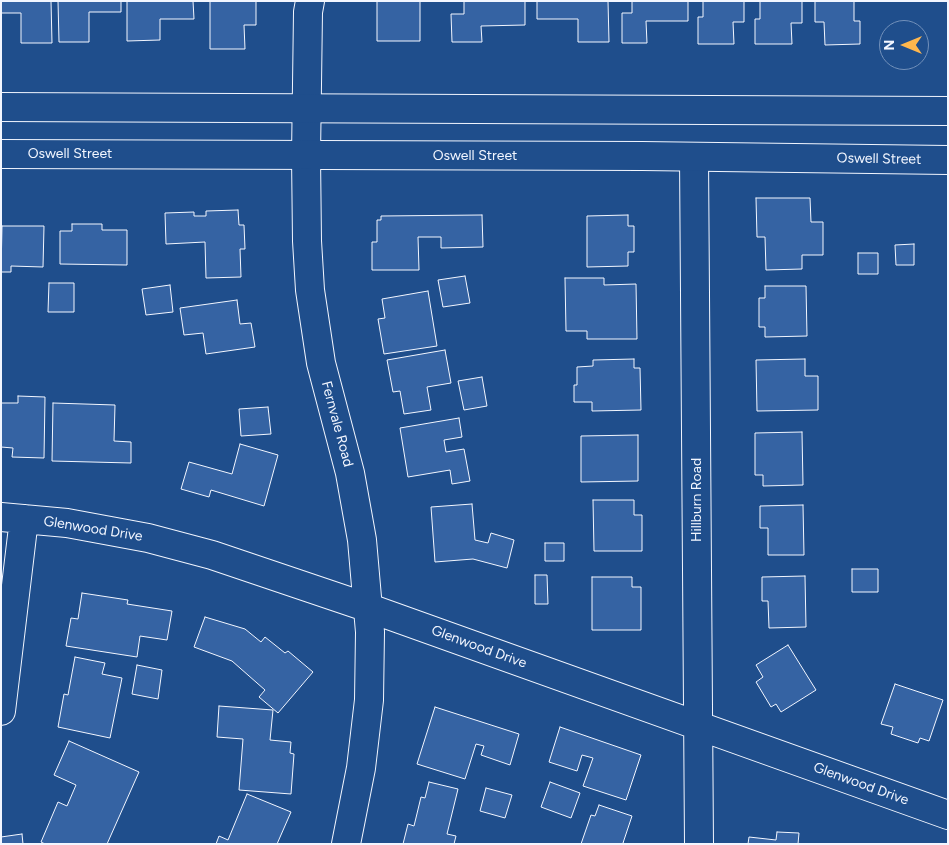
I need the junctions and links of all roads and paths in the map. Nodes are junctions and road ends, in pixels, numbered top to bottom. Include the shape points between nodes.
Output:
1 (310, 1) edge
2 (1, 108) edge
3 (307, 109) junction
4 (948, 111) edge
5 (1, 154) edge
6 (306, 156) junction
7 (694, 157) junction
8 (948, 160) edge
9 (13, 518) edge
10 (369, 608) junction
11 (5, 664) edge
12 (1, 711) edge
13 (699, 726) junction
14 (948, 815) edge
15 (346, 844) edge
16 (699, 844) edge

1 - 3 street, Fernvale Road
2 - 3 street
3 - 4 street
3 - 6 street, Fernvale Road
5 - 6 street, Oswell Street
6 - 7 street, Oswell Street
6 - 10 street, Fernvale Road via 310,290 321,363 350,472
7 - 8 street, Oswell Street
7 - 13 street, Hillburn Road
9 - 10 street, Glenwood Drive via 67,523 148,538 212,555
9 - 11 street
10 - 13 street, Glenwood Drive
10 - 15 street, Fernvale Road via 369,700 361,768
11 - 12 street
13 - 14 street, Glenwood Drive
13 - 16 street, Hillburn Road

